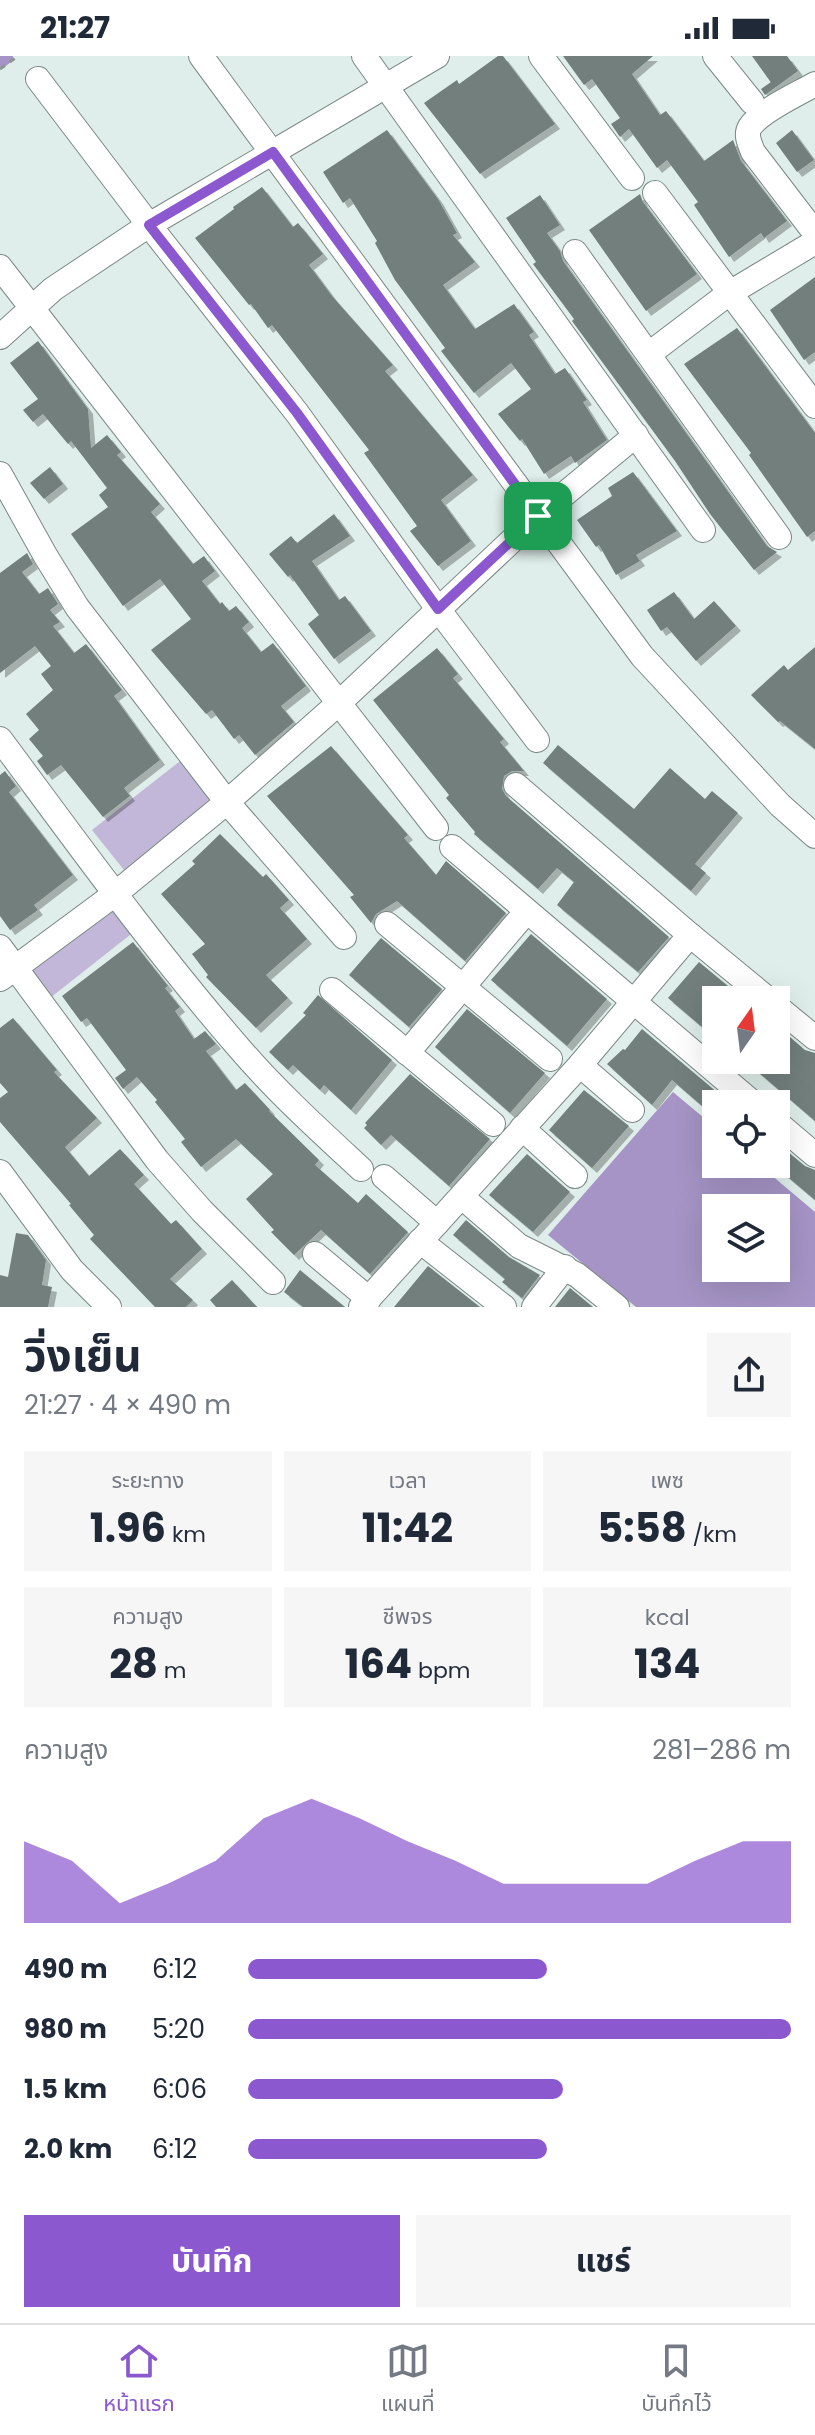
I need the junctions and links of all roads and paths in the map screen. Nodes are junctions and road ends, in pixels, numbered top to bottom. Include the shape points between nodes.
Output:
1 (201, 56) edge
2 (364, 56) edge
3 (437, 56) edge
4 (541, 56) edge
5 (715, 56) edge
6 (16, 57) edge
7 (0, 69) edge
8 (38, 79) dead end
9 (815, 84) edge
10 (385, 86) junction
11 (752, 102) dead end
12 (273, 152) junction
13 (632, 178) dead end
14 (655, 193) dead end
15 (149, 225) junction
16 (815, 233) edge
17 (815, 242) edge
18 (575, 252) dead end
19 (0, 267) edge
20 (728, 294) junction
21 (31, 309) junction
22 (0, 337) edge
23 (649, 354) junction
24 (815, 406) edge
25 (636, 435) junction
26 (0, 474) edge
27 (538, 516) junction
28 (703, 530) dead end
29 (779, 537) dead end
30 (438, 609) junction
31 (340, 702) junction
32 (0, 739) edge
33 (537, 740) dead end
34 (516, 785) dead end
35 (227, 802) junction
36 (436, 828) dead end
37 (815, 836) edge
38 (452, 847) dead end
39 (115, 894) junction
40 (526, 912) junction
41 (387, 924) dead end
42 (690, 935) junction
43 (344, 937) dead end
44 (0, 947) edge
45 (8, 973) edge
46 (752, 986) edge
47 (463, 987) junction
48 (332, 990) dead end
49 (634, 1002) junction
50 (790, 1017) edge
51 (815, 1038) edge
52 (407, 1053) junction
53 (550, 1059) dead end
54 (580, 1065) junction
55 (738, 1090) edge
56 (632, 1110) dead end
57 (493, 1124) dead end
58 (522, 1128) junction
59 (790, 1134) edge
60 (815, 1155) edge
61 (0, 1172) edge
62 (575, 1176) dead end
63 (462, 1197) junction
64 (429, 1232) junction
65 (315, 1254) dead end
66 (565, 1267) junction
67 (273, 1282) dead end
68 (364, 1305) edge
69 (109, 1307) edge
70 (504, 1307) edge
71 (534, 1307) edge
72 (617, 1307) edge

1 - 12 street
2 - 10 street
3 - 10 street
4 - 13 street
5 - 11 street
6 - 7 path
8 - 15 street
9 - 16 street via 761,116 747,137
10 - 12 street
10 - 25 street
12 - 15 street
12 - 27 street
14 - 20 street
15 - 21 street
15 - 30 street via 297,413
17 - 20 street
18 - 23 street
19 - 21 street
20 - 23 street
20 - 24 street
21 - 22 street
21 - 31 street
23 - 29 street
25 - 27 street
25 - 28 street
26 - 35 street via 77,607
27 - 30 street
27 - 37 street via 642,656
30 - 31 street
30 - 33 street
31 - 35 street
31 - 36 street
32 - 39 street
34 - 42 street
35 - 39 street
35 - 43 street
38 - 40 street
39 - 45 street
39 - 64 street via 240,1049
40 - 47 street
40 - 49 street
41 - 47 street
42 - 46 street
42 - 49 street
44 - 45 street
45 - 67 street via 157,1160
47 - 52 street
47 - 53 street
48 - 52 street
49 - 54 street
49 - 55 street
50 - 51 street
52 - 57 street
54 - 56 street
54 - 58 street
58 - 62 street
58 - 63 street
59 - 60 street
61 - 69 street via 72,1270
63 - 64 street
63 - 66 street via 519,1246
64 - 68 street
64 - 70 street
65 - 68 street
66 - 71 street
66 - 72 street

